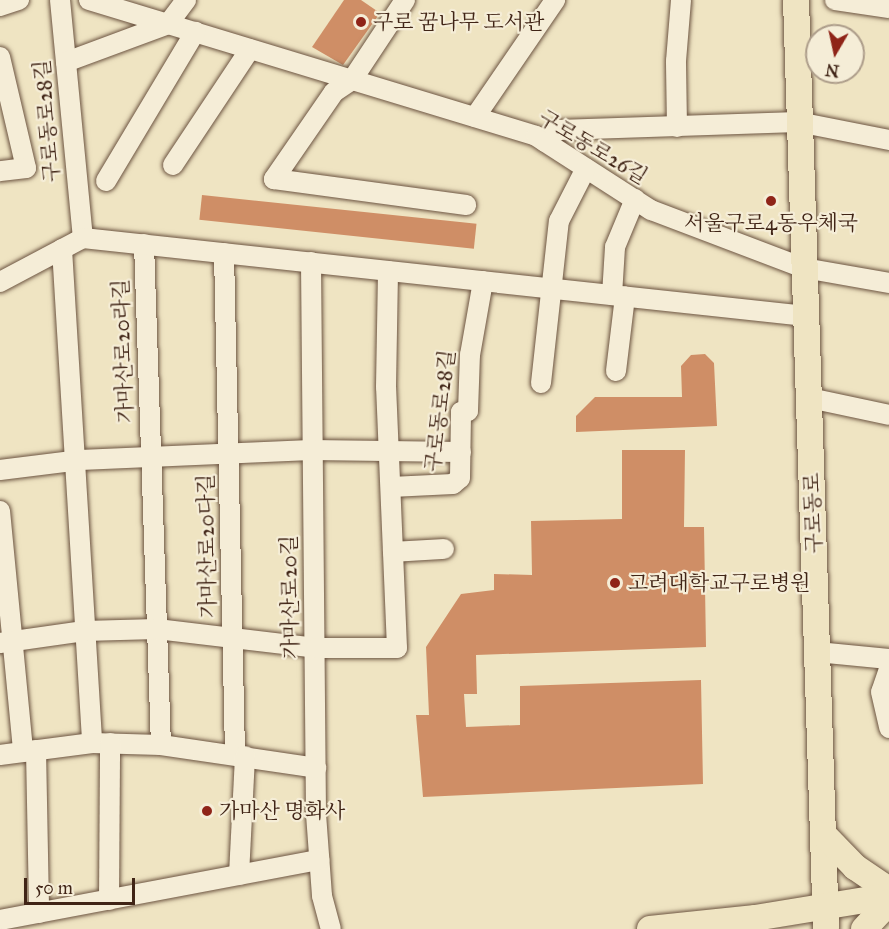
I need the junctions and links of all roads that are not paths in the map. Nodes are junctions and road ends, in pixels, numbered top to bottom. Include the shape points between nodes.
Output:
1 (18, 0) edge
2 (60, 0) edge
3 (89, 0) edge
4 (186, 0) edge
5 (405, 0) edge
6 (555, 0) edge
7 (681, 0) edge
8 (796, 0) edge
9 (835, 0) edge
10 (0, 6) edge
11 (889, 8) edge
12 (168, 24) junction
13 (195, 32) junction
14 (250, 49) junction
15 (0, 57) edge
16 (66, 62) junction
17 (352, 80) junction
18 (474, 117) junction
19 (798, 122) junction
20 (677, 127) junction
21 (889, 140) edge
22 (545, 142) junction
23 (173, 165) dead end
24 (586, 168) junction
25 (0, 171) edge
26 (106, 182) dead end
27 (635, 199) junction
28 (466, 205) dead end
29 (83, 238) junction
30 (144, 244) junction
31 (62, 249) junction
32 (224, 253) junction
33 (311, 262) junction
34 (804, 268) junction
35 (388, 271) junction
36 (483, 281) junction
37 (0, 282) edge
38 (889, 283) edge
39 (554, 289) junction
40 (619, 296) junction
41 (806, 316) junction
42 (616, 371) dead end
43 (541, 383) dead end
44 (810, 398) junction
45 (889, 415) edge
46 (311, 450) junction
47 (389, 452) junction
48 (460, 453) junction
49 (230, 454) junction
50 (151, 457) junction
51 (74, 460) junction
52 (0, 470) edge
53 (391, 487) junction
54 (0, 511) edge
55 (444, 549) dead end
56 (393, 552) junction
57 (158, 629) junction
58 (84, 631) junction
59 (233, 638) junction
60 (7, 642) edge
61 (316, 648) junction
62 (818, 652) junction
63 (889, 659) edge
64 (889, 669) edge
65 (885, 692) edge
66 (889, 728) edge
67 (101, 743) junction
68 (161, 745) junction
69 (30, 751) junction
70 (0, 755) edge
71 (240, 755) junction
72 (316, 768) junction
73 (824, 835) junction
74 (319, 860) junction
75 (239, 875) junction
76 (889, 890) edge
77 (889, 896) edge
78 (109, 900) junction
79 (889, 902) edge
80 (826, 916) edge
81 (47, 918) edge
82 (756, 918) junction
83 (0, 920) edge
84 (718, 924) edge
85 (331, 929) edge
86 (650, 929) edge
87 (786, 929) edge
88 (833, 929) edge
89 (864, 929) edge

1 - 10 street
2 - 16 street, 구로동로28길
3 - 12 street, 구로동로26길
4 - 12 street
5 - 17 street
6 - 18 street
7 - 20 street via 676,61
8 - 19 main road, 구로동로
9 - 11 street
12 - 13 street, 구로동로26길
12 - 16 street
13 - 14 street, 구로동로26길
13 - 26 street
14 - 17 street, 구로동로26길
14 - 23 street
15 - 25 street via 26,168
16 - 29 street, 구로동로28길
17 - 18 street, 구로동로26길
17 - 28 street via 334,92 274,179
18 - 22 street, 구로동로26길
19 - 20 street
19 - 21 street
19 - 34 main road, 구로동로
20 - 22 street via 558,130
22 - 24 street, 구로동로26길
24 - 27 street, 구로동로26길
24 - 39 street via 559,221
27 - 34 street, 구로동로26길 via 651,210
27 - 40 street via 615,246
29 - 30 street
29 - 31 street
30 - 32 street
30 - 50 street, 가마산로20라길
31 - 37 street
31 - 51 street
32 - 33 street
32 - 49 street
33 - 35 street
33 - 46 street, 가마산로20길
34 - 38 street, 구로동로26길
34 - 41 main road, 구로동로
35 - 36 street
35 - 47 street, 구로동로28길
36 - 39 street
36 - 48 street, 구로동로28길 via 470,355 468,411 461,412
39 - 40 street
39 - 43 street
40 - 41 street
40 - 42 street
41 - 44 main road, 구로동로
44 - 45 street
44 - 62 main road, 구로동로
46 - 47 street
46 - 49 street
46 - 61 street, 가마산로20길
47 - 48 street
47 - 53 street, 구로동로28길
48 - 53 street, 구로동로28길 via 460,478 453,484
49 - 50 street
49 - 59 street, 가마산로20다길
50 - 51 street
50 - 57 street
51 - 52 street
51 - 58 street
53 - 56 street, 구로동로28길
54 - 60 street
55 - 56 street
56 - 61 street, 구로동로28길 via 397,648
57 - 58 street, 가마산로20다길
57 - 59 street, 가마산로20다길
57 - 68 street
58 - 60 street, 가마산로20다길
58 - 67 street
59 - 61 street, 가마산로20다길
59 - 71 street
60 - 69 street
61 - 72 street, 가마산로20길
62 - 63 street
62 - 73 main road, 구로동로
64 - 65 street
65 - 66 street
67 - 68 street
67 - 69 street
67 - 78 street
68 - 71 street
69 - 70 street
69 - 81 street
71 - 72 street
71 - 75 street
72 - 74 street, 가마산로20길
73 - 76 main road via 855,867
73 - 80 main road, 구로동로
74 - 75 street
74 - 85 street, 가마산로20길 via 322,896
75 - 78 street
77 - 80 main road
78 - 81 street
79 - 89 main road
80 - 82 main road
80 - 88 main road, 구로동로
81 - 83 street
82 - 84 main road
82 - 87 main road
84 - 86 main road

